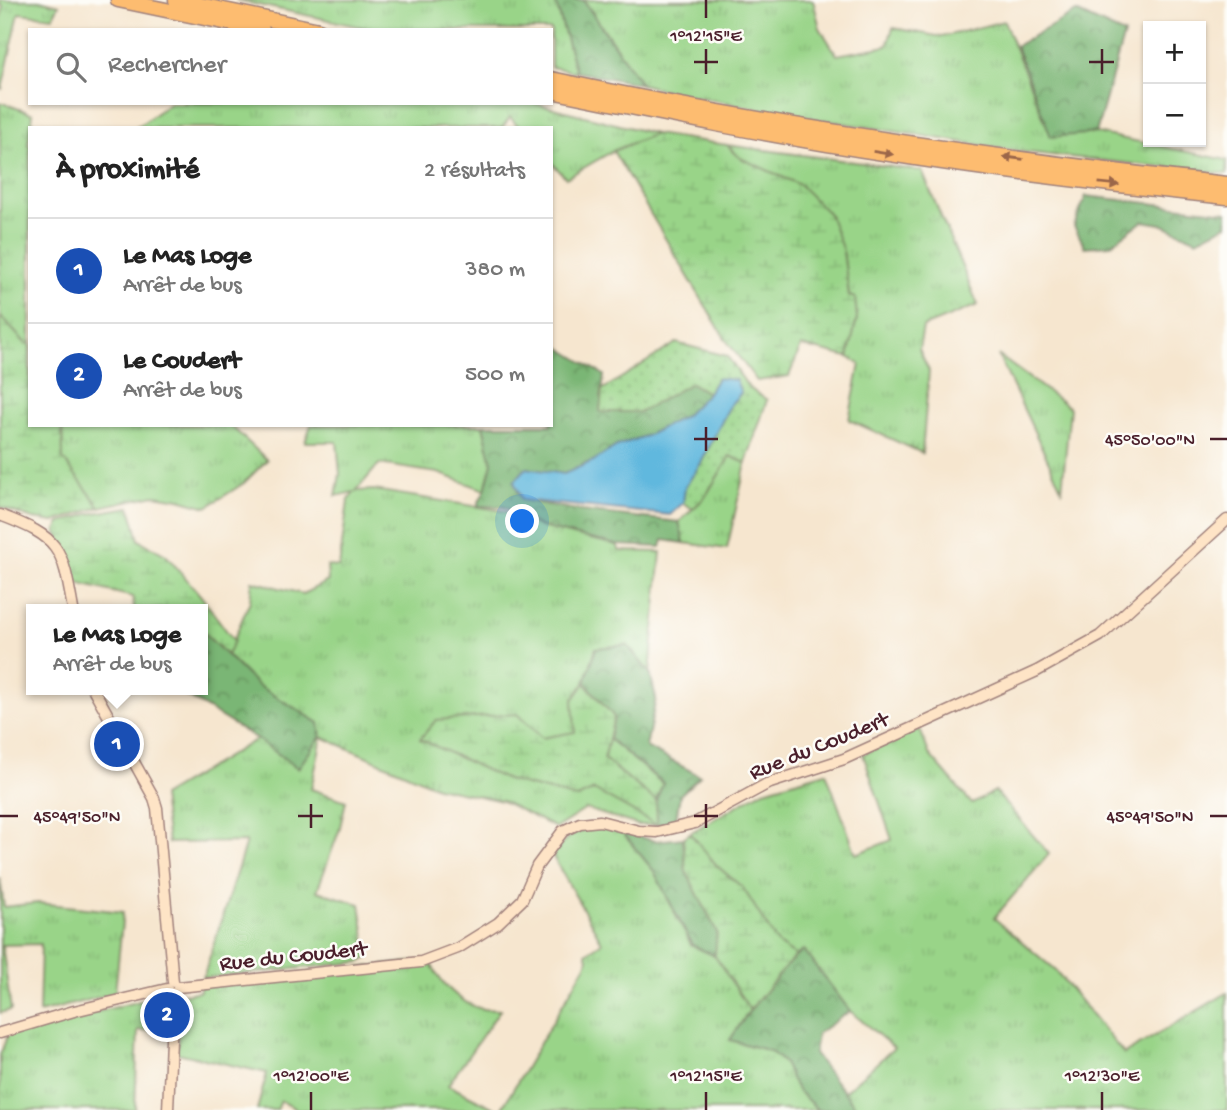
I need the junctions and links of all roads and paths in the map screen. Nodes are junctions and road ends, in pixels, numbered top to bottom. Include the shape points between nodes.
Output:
1 (118, 0) edge
2 (176, 0) edge
3 (252, 28) edge
4 (309, 28) edge
5 (553, 79) edge
6 (553, 91) edge
7 (1227, 184) edge
8 (1227, 197) edge
9 (0, 515) edge
10 (1227, 520) edge
11 (71, 604) edge
12 (97, 695) edge
13 (173, 988) junction
14 (0, 1033) edge
15 (168, 1110) edge

1 - 3 highway
2 - 4 highway
7 -> 5 highway via 886,141
6 -> 8 highway via 889,154
9 - 11 street via 52,541 65,571
10 - 13 street, Rue du Coudert via 1101,636 1037,671 844,759 767,784 695,823 648,832 600,821 563,831 537,866 522,900 485,934 458,948 421,962
12 - 13 street via 157,808
13 - 14 street, Rue du Coudert
13 - 15 street

